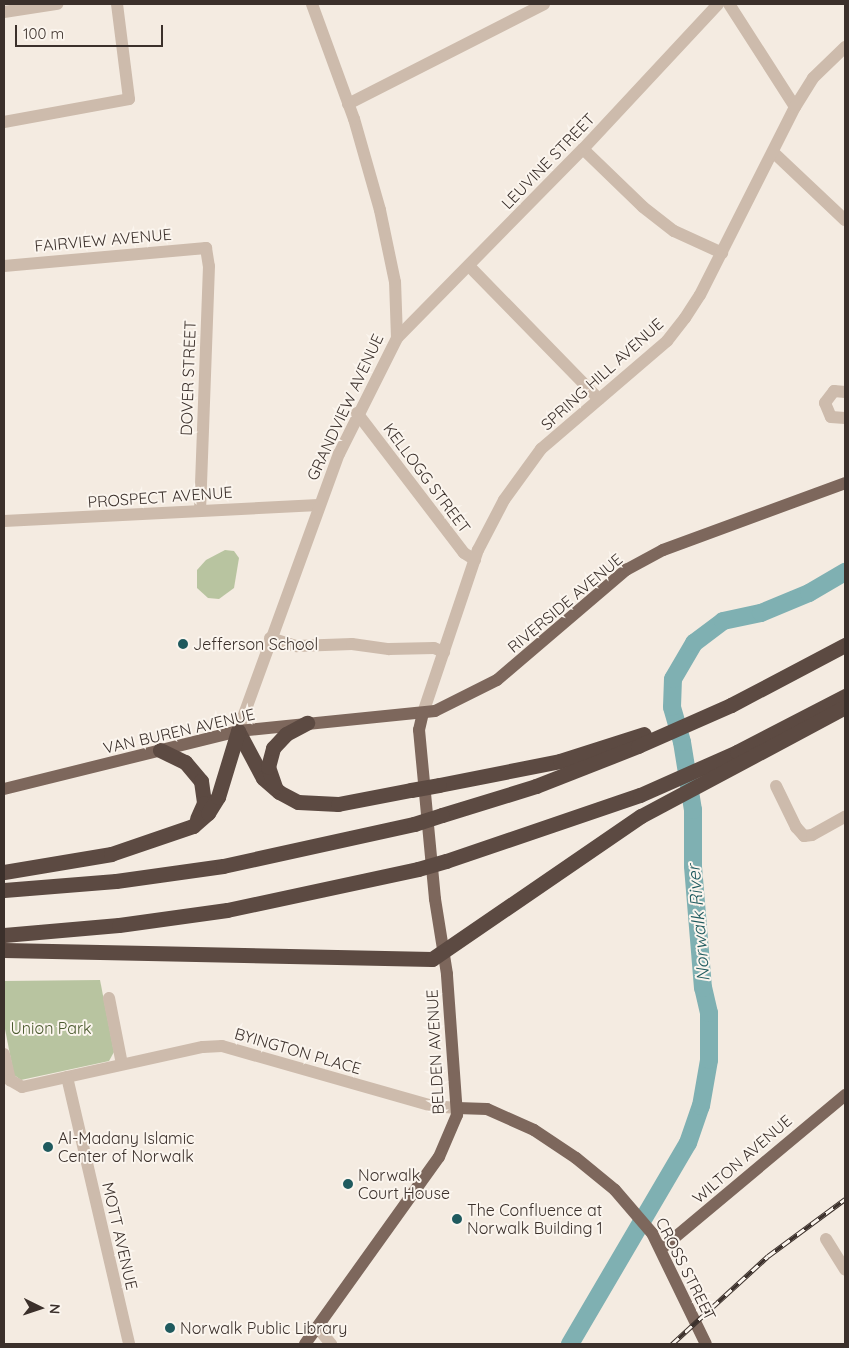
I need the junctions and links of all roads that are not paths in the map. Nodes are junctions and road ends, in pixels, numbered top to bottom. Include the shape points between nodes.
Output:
1 (57, 4) edge
2 (117, 4) edge
3 (312, 4) edge
4 (544, 4) edge
5 (718, 4) edge
6 (729, 4) edge
7 (4, 12) edge
8 (845, 47) edge
9 (348, 104) junction
10 (795, 107) junction
11 (4, 122) edge
12 (583, 149) junction
13 (773, 152) junction
14 (845, 220) edge
15 (206, 248) joint
16 (722, 253) junction
17 (4, 266) edge
18 (469, 266) junction
19 (397, 338) junction
20 (845, 392) edge
21 (599, 399) junction
22 (357, 413) junction
23 (845, 418) edge
24 (845, 483) edge
25 (319, 505) junction
26 (200, 510) junction
27 (4, 521) edge
28 (475, 560) junction
29 (270, 638) junction
30 (845, 645) edge
31 (444, 652) junction
32 (845, 696) edge
33 (845, 708) edge
34 (423, 713) junction
35 (307, 723) junction
36 (238, 731) junction
37 (638, 741) junction
38 (160, 750) junction
39 (737, 758) junction
40 (776, 786) dead end
41 (4, 789) edge
42 (279, 792) junction
43 (845, 817) edge
44 (193, 826) junction
45 (4, 872) edge
46 (4, 890) edge
47 (4, 935) edge
48 (4, 950) edge
49 (444, 954) junction
50 (108, 998) dead end
51 (4, 1054) edge
52 (122, 1064) junction
53 (67, 1077) junction
54 (845, 1095) edge
55 (458, 1108) junction
56 (826, 1239) dead end
57 (661, 1249) junction
58 (845, 1270) edge
59 (318, 1328) junction
60 (129, 1344) edge
61 (305, 1344) edge
62 (331, 1344) edge
63 (706, 1344) edge

1 - 7 street
2 - 11 street via 129,99
3 - 9 street, GRANDVIEW AVENUE
4 - 9 street
5 - 12 street, LEUVINE STREET
6 - 10 street
8 - 10 street, SPRING HILL AVENUE via 814,78
9 - 19 street, GRANDVIEW AVENUE via 390,251
10 - 13 street, SPRING HILL AVENUE
12 - 16 street via 643,207 674,231
12 - 18 street, LEUVINE STREET
13 - 14 street
13 - 16 street, SPRING HILL AVENUE
15 - 17 street, FAIRVIEW AVENUE
15 - 26 street, DOVER STREET via 209,266
16 - 21 street, SPRING HILL AVENUE via 700,294 667,342
18 - 19 street, LEUVINE STREET
18 - 21 street
19 - 22 street, GRANDVIEW AVENUE
20 - 23 street via 834,391 825,403 831,417
21 - 28 street, SPRING HILL AVENUE via 541,449 504,500
22 - 25 street, GRANDVIEW AVENUE
22 - 28 street, KELLOGG STREET via 464,553
24 - 34 main road, RIVERSIDE AVENUE via 714,528 655,554 626,570 497,680 457,701
25 - 26 street, PROSPECT AVENUE
25 - 29 street, GRANDVIEW AVENUE
26 - 27 street, PROSPECT AVENUE via 77,520
28 - 31 street, SPRING HILL AVENUE
29 - 31 street via 297,646 352,644 389,649 434,648
29 - 36 street, GRANDVIEW AVENUE
30 - 37 highway via 731,705
31 - 34 street, SPRING HILL AVENUE
32 - 39 highway
33 - 39 highway
34 - 35 main road, VAN BUREN AVENUE
34 - 49 main road, BELDEN AVENUE via 419,730
35 - 36 main road, VAN BUREN AVENUE
35 - 42 highway via 281,738 271,755 270,774
36 - 38 main road, VAN BUREN AVENUE
36 - 42 highway via 259,772
36 - 44 highway via 218,796 208,813
37 - 42 highway, bridge via 560,761 322,806 298,802
37 - 46 highway, bridge via 545,782 414,824 214,867 116,881
38 - 41 main road, VAN BUREN AVENUE
38 - 44 highway via 185,762 201,781 204,803
39 - 47 highway, bridge via 446,862 418,869 218,912
39 - 49 highway via 568,864
40 - 43 street via 796,827 804,836
44 - 45 highway via 111,854
48 - 49 highway via 422,960
49 - 55 main road, BELDEN AVENUE
50 - 52 street
51 - 53 street, BYINGTON PLACE via 12,1083 22,1087
52 - 53 street, BYINGTON PLACE
52 - 55 street, BYINGTON PLACE via 222,1046 433,1106
53 - 60 street, MOTT AVENUE
54 - 57 main road, WILTON AVENUE
55 - 57 main road, CROSS STREET via 487,1109 534,1130 582,1162 615,1190 652,1233
55 - 59 main road, BELDEN AVENUE via 453,1129 439,1157
56 - 58 street
57 - 63 main road, CROSS STREET
59 - 61 main road, BELDEN AVENUE
59 - 62 street

